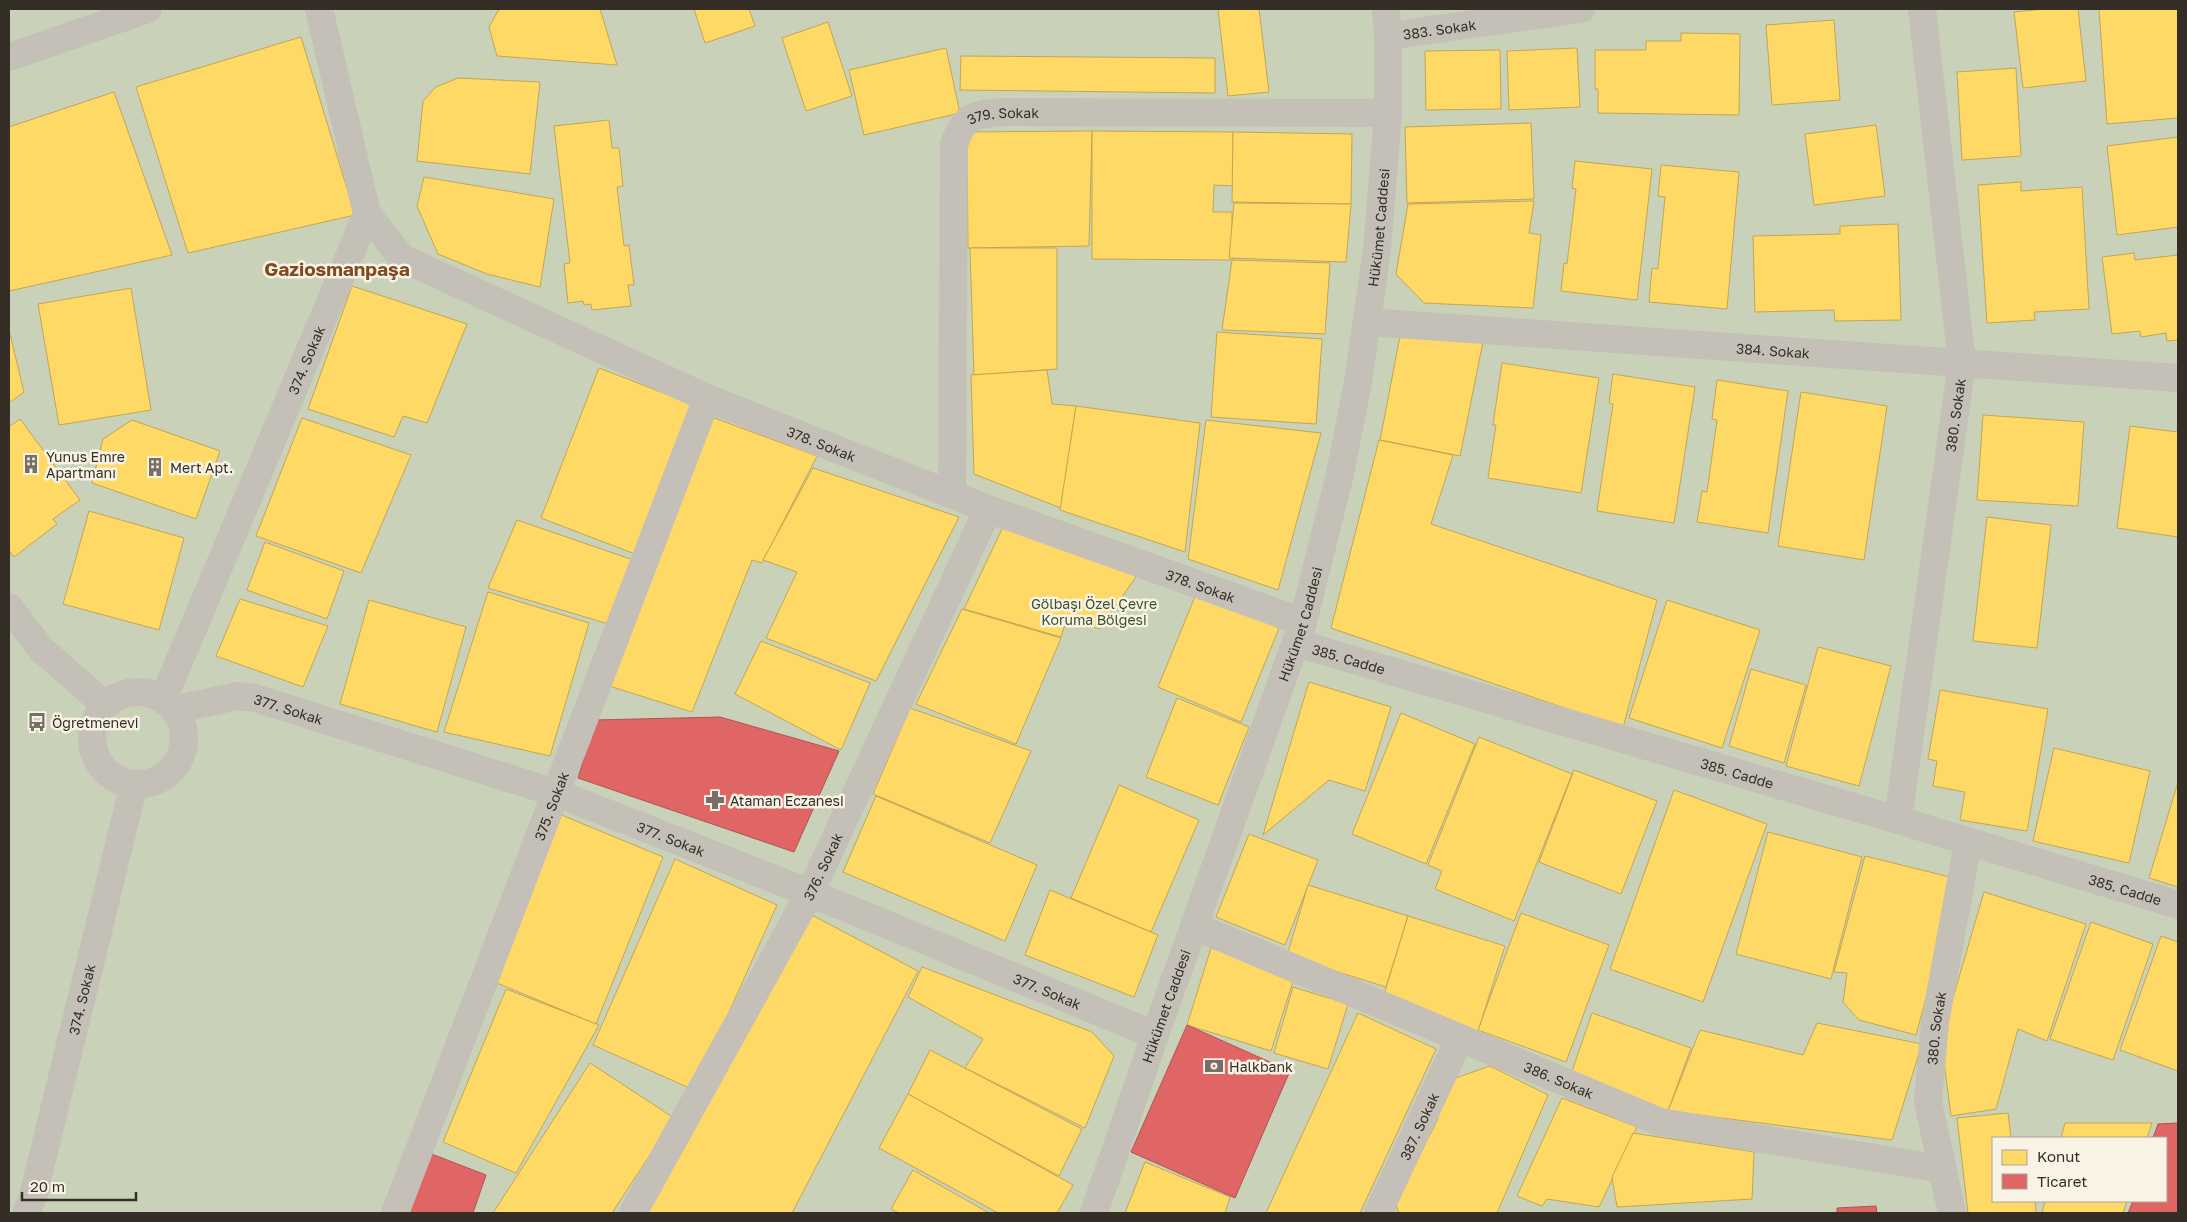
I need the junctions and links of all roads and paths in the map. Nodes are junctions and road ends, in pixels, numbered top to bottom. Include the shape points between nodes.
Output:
1 (148, 9) edge
2 (319, 9) edge
3 (1386, 9) edge
4 (1581, 9) edge
5 (1922, 9) edge
6 (1388, 36) junction
7 (9, 57) edge
8 (1388, 113) junction
9 (367, 214) junction
10 (1368, 322) junction
11 (1962, 363) junction
12 (2178, 378) edge
13 (707, 398) junction
14 (952, 494) junction
15 (988, 509) junction
16 (9, 607) edge
17 (1300, 633) junction
18 (105, 705) junction
19 (169, 705) junction
20 (134, 784) junction
21 (556, 793) junction
22 (1898, 820) junction
23 (1968, 843) junction
24 (810, 893) junction
25 (2178, 905) edge
26 (1194, 926) junction
27 (1155, 1035) junction
28 (1460, 1038) junction
29 (1942, 1169) junction
30 (30, 1208) edge
31 (396, 1213) edge
32 (633, 1213) edge
33 (1094, 1213) edge
34 (1378, 1213) edge
35 (1952, 1213) edge

1 - 7 street
2 - 9 street
3 - 6 street, Hükümet Caddesi
4 - 6 street, 383. Sokak
5 - 11 street, 380. Sokak
6 - 8 street, Hükümet Caddesi
8 - 10 street, Hükümet Caddesi
8 - 14 street, 379. Sokak via 1002,112 976,115 960,127 954,145
9 - 13 street, 378. Sokak via 402,258
9 - 19 street, 374. Sokak
10 - 11 street, 384. Sokak
10 - 17 street, Hükümet Caddesi via 1340,474
11 - 12 street, 384. Sokak
11 - 22 street, 380. Sokak
13 - 14 street, 378. Sokak
13 - 21 street, 375. Sokak
14 - 15 street, 378. Sokak
15 - 17 street, 378. Sokak
15 - 24 street, 376. Sokak
16 - 18 street via 41,649
17 - 22 street, 385. Cadde
17 - 26 street, Hükümet Caddesi
18 - 19 street via 120,695 137,692 150,694
18 - 20 street via 93,730 92,745 97,760 119,781
19 - 20 street via 182,724 182,753 175,766 163,777 150,783
19 - 21 street, 377. Sokak via 237,696 255,698
20 - 30 street, 374. Sokak
21 - 24 street, 377. Sokak
21 - 31 street, 375. Sokak
22 - 23 street, 385. Cadde
23 - 25 street, 385. Cadde
23 - 29 street, 380. Sokak via 1934,1032 1928,1102
24 - 27 street, 377. Sokak
24 - 32 street, 376. Sokak
26 - 27 street, Hükümet Caddesi
26 - 28 street, 386. Sokak
27 - 33 street, Hükümet Caddesi
28 - 29 street, 386. Sokak via 1660,1122
28 - 34 street, 387. Sokak
29 - 35 street, 380. Sokak

